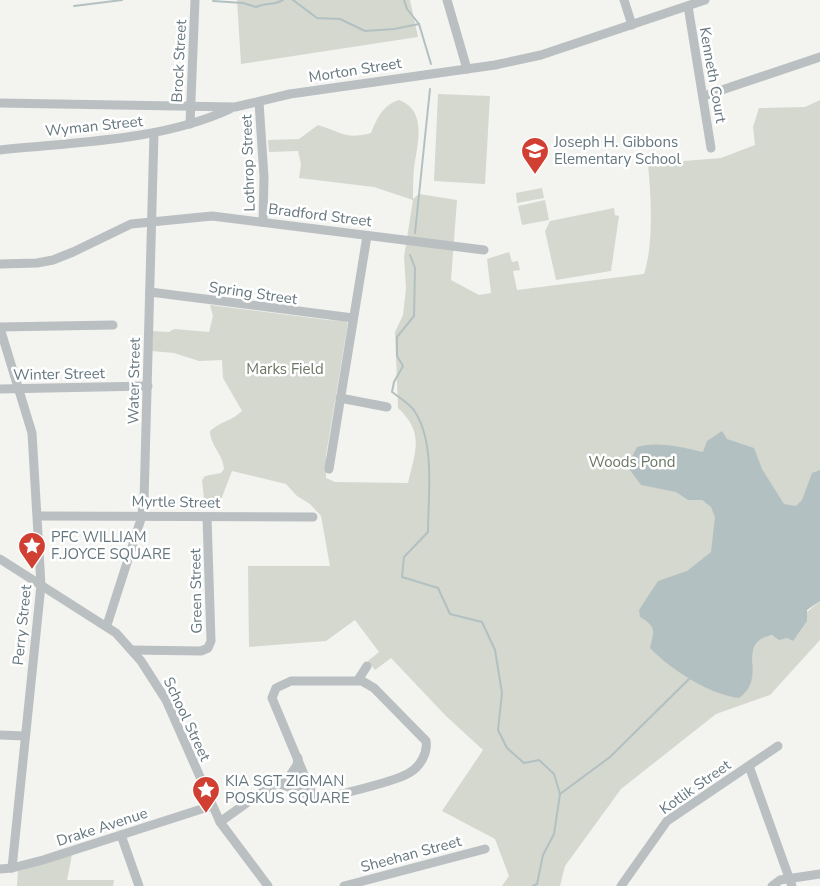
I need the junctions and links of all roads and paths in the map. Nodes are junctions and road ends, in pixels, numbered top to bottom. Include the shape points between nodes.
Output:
1 (196, 0) edge
2 (447, 0) edge
3 (624, 0) edge
4 (706, 0) edge
5 (693, 3) edge
6 (632, 25) junction
7 (820, 57) edge
8 (467, 68) junction
9 (704, 96) junction
10 (260, 102) junction
11 (0, 103) edge
12 (190, 106) junction
13 (234, 107) junction
14 (190, 124) junction
15 (154, 133) junction
16 (712, 148) dead end
17 (0, 150) edge
18 (152, 222) junction
19 (263, 222) junction
20 (367, 236) junction
21 (484, 250) dead end
22 (0, 264) edge
23 (150, 292) junction
24 (353, 318) junction
25 (113, 325) dead end
26 (0, 327) edge
27 (148, 386) junction
28 (0, 389) edge
29 (19, 389) junction
30 (340, 398) junction
31 (387, 406) dead end
32 (330, 469) dead end
33 (142, 515) junction
34 (38, 516) junction
35 (207, 516) junction
36 (313, 516) dead end
37 (0, 559) edge
38 (41, 585) junction
39 (107, 625) junction
40 (132, 650) junction
41 (367, 666) dead end
42 (358, 680) junction
43 (0, 735) edge
44 (25, 736) junction
45 (778, 746) dead end
46 (298, 758) junction
47 (749, 766) junction
48 (279, 784) junction
49 (313, 796) junction
50 (211, 806) junction
51 (220, 822) junction
52 (121, 835) junction
53 (485, 849) dead end
54 (12, 868) junction
55 (0, 869) edge
56 (820, 874) edge
57 (790, 882) edge
58 (139, 886) edge
59 (268, 886) edge
60 (344, 886) edge
61 (620, 886) edge
62 (772, 886) edge

1 - 12 street, Brock Street
2 - 8 street
3 - 6 street
4 - 5 street, Morton Street
5 - 6 street, Morton Street
5 - 9 street, Kenneth Court
6 - 8 street, Morton Street via 541,55
7 - 9 street
8 - 10 street, Morton Street via 290,94
9 - 16 street, Kenneth Court
10 - 13 street, Morton Street
10 - 19 street, Lothrop Street
11 - 12 street, Morton Street
12 - 13 street, Morton Street
12 - 14 street, Brock Street
13 - 14 street, Wyman Street
14 - 15 street, Wyman Street
15 - 17 street, Wyman Street
15 - 18 street, Water Street
18 - 19 street, Bradford Street via 212,216
18 - 22 street, Bradford Street via 127,226 53,260
18 - 23 street, Water Street
19 - 20 street, Bradford Street
20 - 21 street, Bradford Street
20 - 24 street
23 - 24 street, Spring Street
23 - 27 street, Water Street
24 - 30 street
25 - 26 street
26 - 29 street, Perry Street
27 - 29 street, Winter Street
27 - 33 street, Water Street
28 - 29 street, Winter Street
29 - 34 street, Perry Street via 32,433
30 - 31 street
30 - 32 street
33 - 34 street, Myrtle Street
33 - 35 street, Myrtle Street
33 - 39 street, Water Street
34 - 38 street, Perry Street
35 - 36 street, Myrtle Street
35 - 40 street, Green Street via 211,641 208,648 201,651
37 - 38 street, School Street
38 - 39 street, School Street
38 - 44 street, Perry Street
39 - 40 street, School Street
40 - 50 street, School Street via 166,700
41 - 42 street
42 - 46 street via 291,681 273,691 272,698
42 - 49 street via 374,688 424,738 426,750 418,766 402,776 324,798
43 - 44 street
44 - 54 street, Perry Street
45 - 47 street, Kotlik Street
46 - 48 street via 294,772
46 - 49 street
47 - 57 street
47 - 61 street, Kotlik Street via 667,821
48 - 49 street
48 - 51 street
50 - 51 street, School Street
50 - 52 street, Drake Avenue
51 - 59 street, School Street
52 - 54 street, Drake Avenue
52 - 58 street
53 - 60 street, Sheehan Street
54 - 55 street, Drake Avenue
56 - 57 street
57 - 62 street via 780,880

